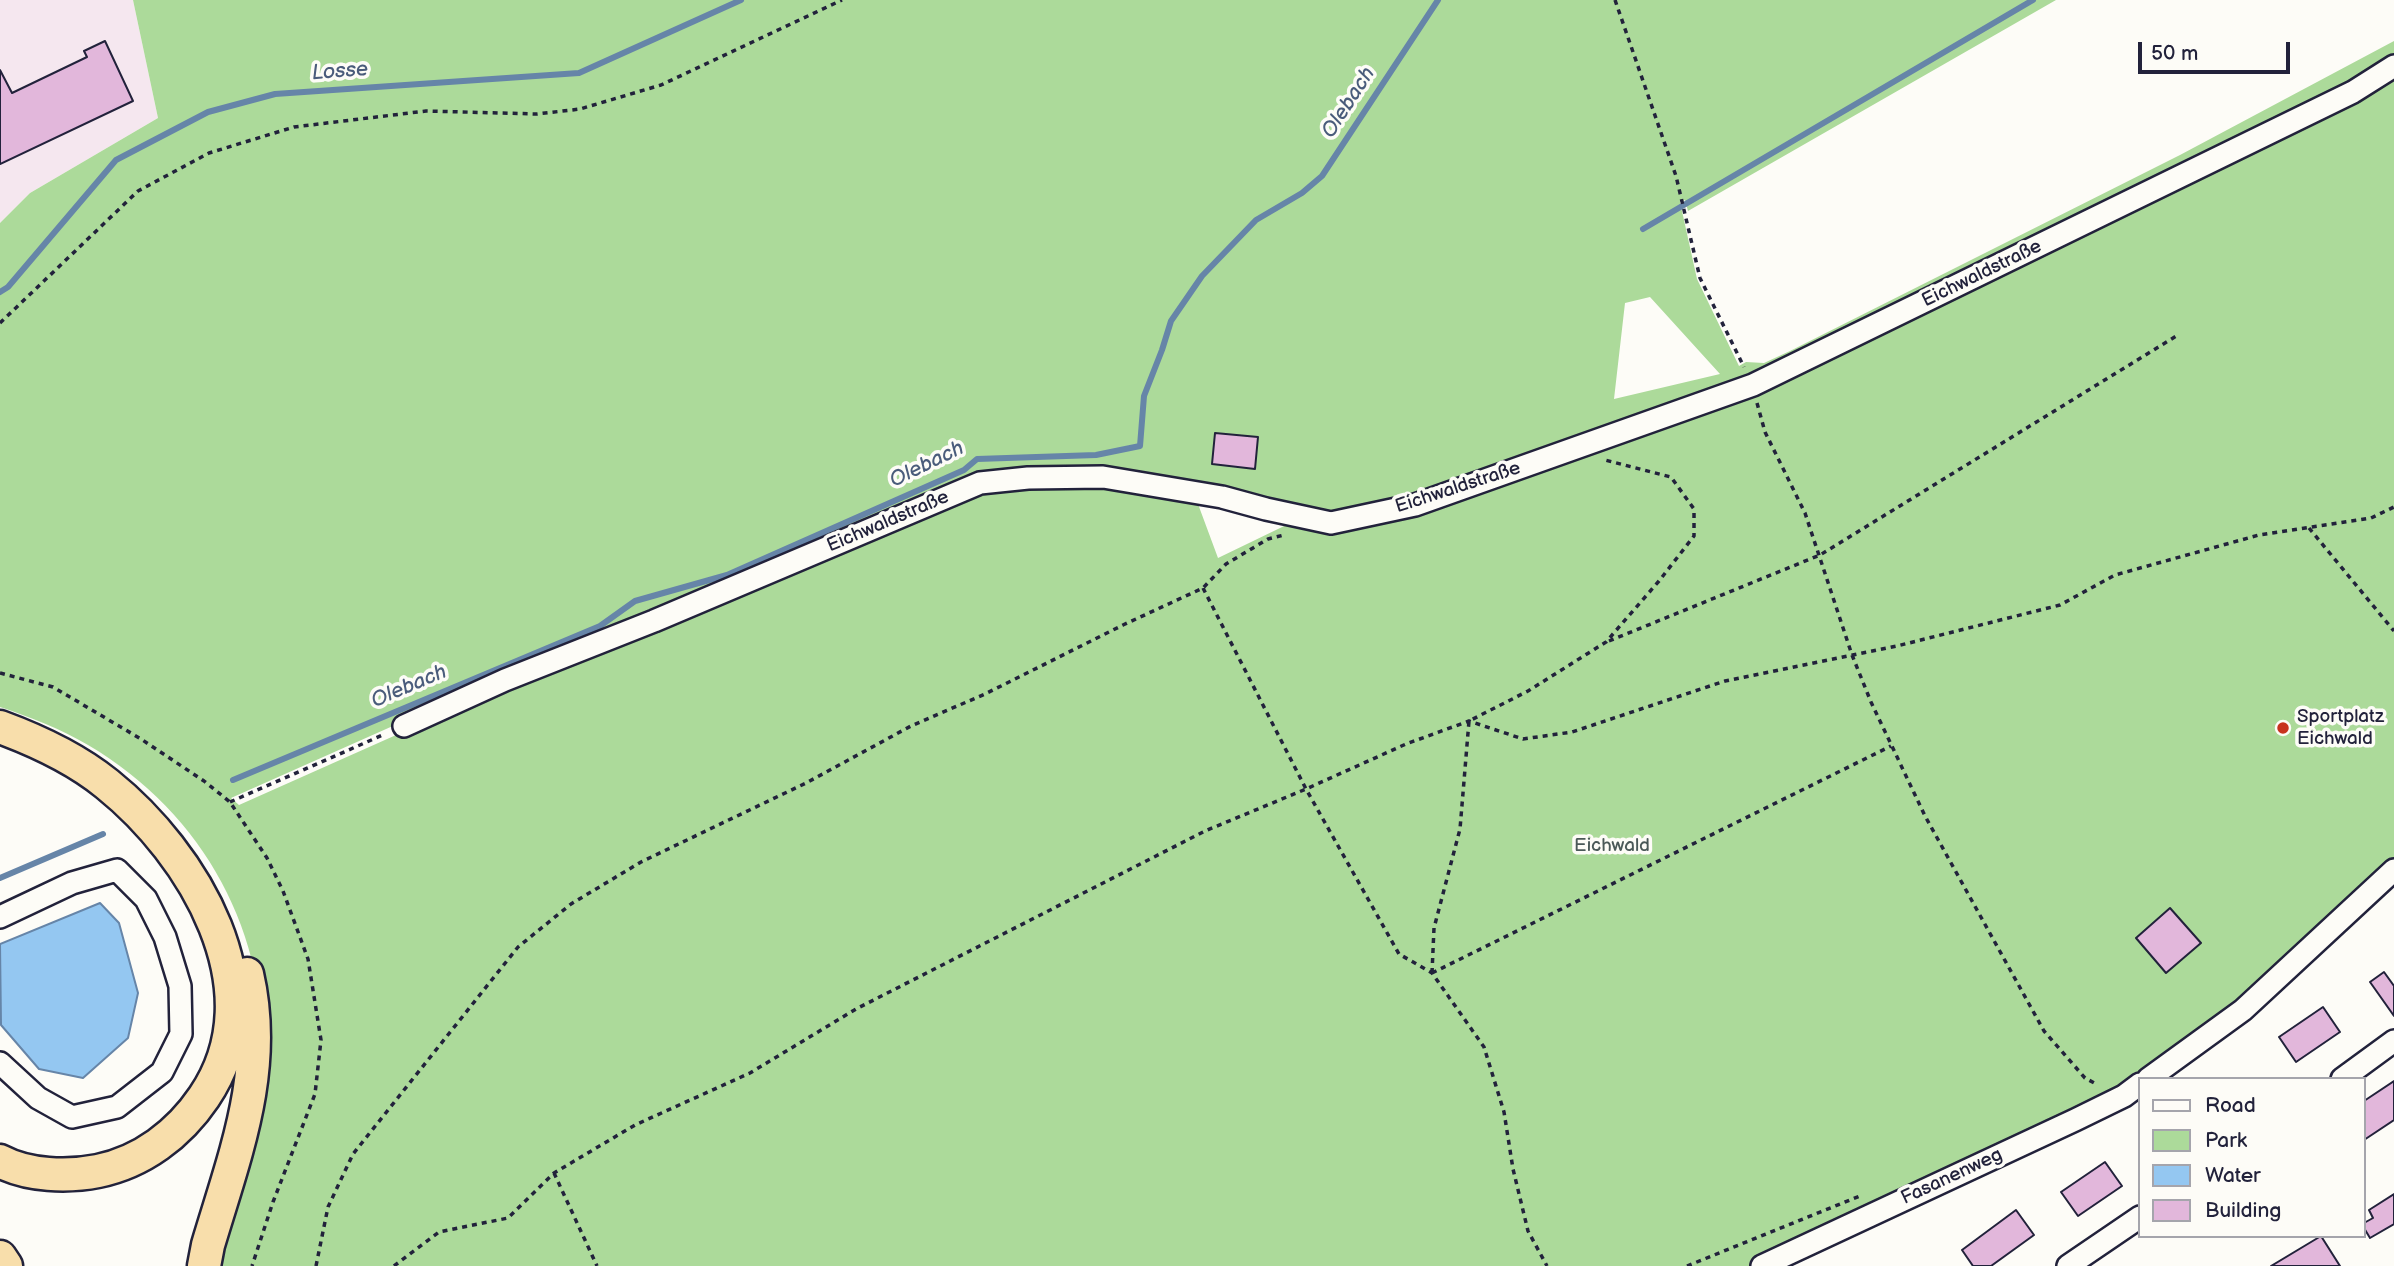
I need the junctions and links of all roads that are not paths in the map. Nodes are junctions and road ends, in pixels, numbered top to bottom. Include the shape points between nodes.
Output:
1 (2394, 66) edge
2 (0, 712) edge
3 (404, 726) road end
4 (0, 727) edge
5 (2394, 870) edge
6 (0, 917) edge
7 (2394, 1041) edge
8 (0, 1063) edge
9 (2151, 1077) edge
10 (2345, 1077) edge
11 (2138, 1086) edge
12 (0, 1161) edge
13 (2138, 1218) edge
14 (0, 1258) edge
15 (6, 1266) edge
16 (204, 1266) edge
17 (1762, 1266) edge
18 (2068, 1266) edge

1 - 3 street, Eichwaldstraße via 2353,92 1753,386 1415,505 1331,523 1222,497 1103,477 980,483
2 - 16 highway via 60,737 138,791 200,864 242,950 255,1022 254,1065 248,1104
4 - 12 highway via 53,749 105,782 170,846 215,926 225,956 232,1013 222,1063 210,1088 196,1109 155,1147 134,1159 83,1174 29,1170
5 - 9 street via 2243,1010
6 - 8 street via 72,883 117,870 146,899 165,937 180,986 181,1034 162,1072 117,1107 72,1117 38,1098
7 - 10 street
11 - 17 street, Fasanenweg via 2075,1120
13 - 18 street
14 - 15 highway

